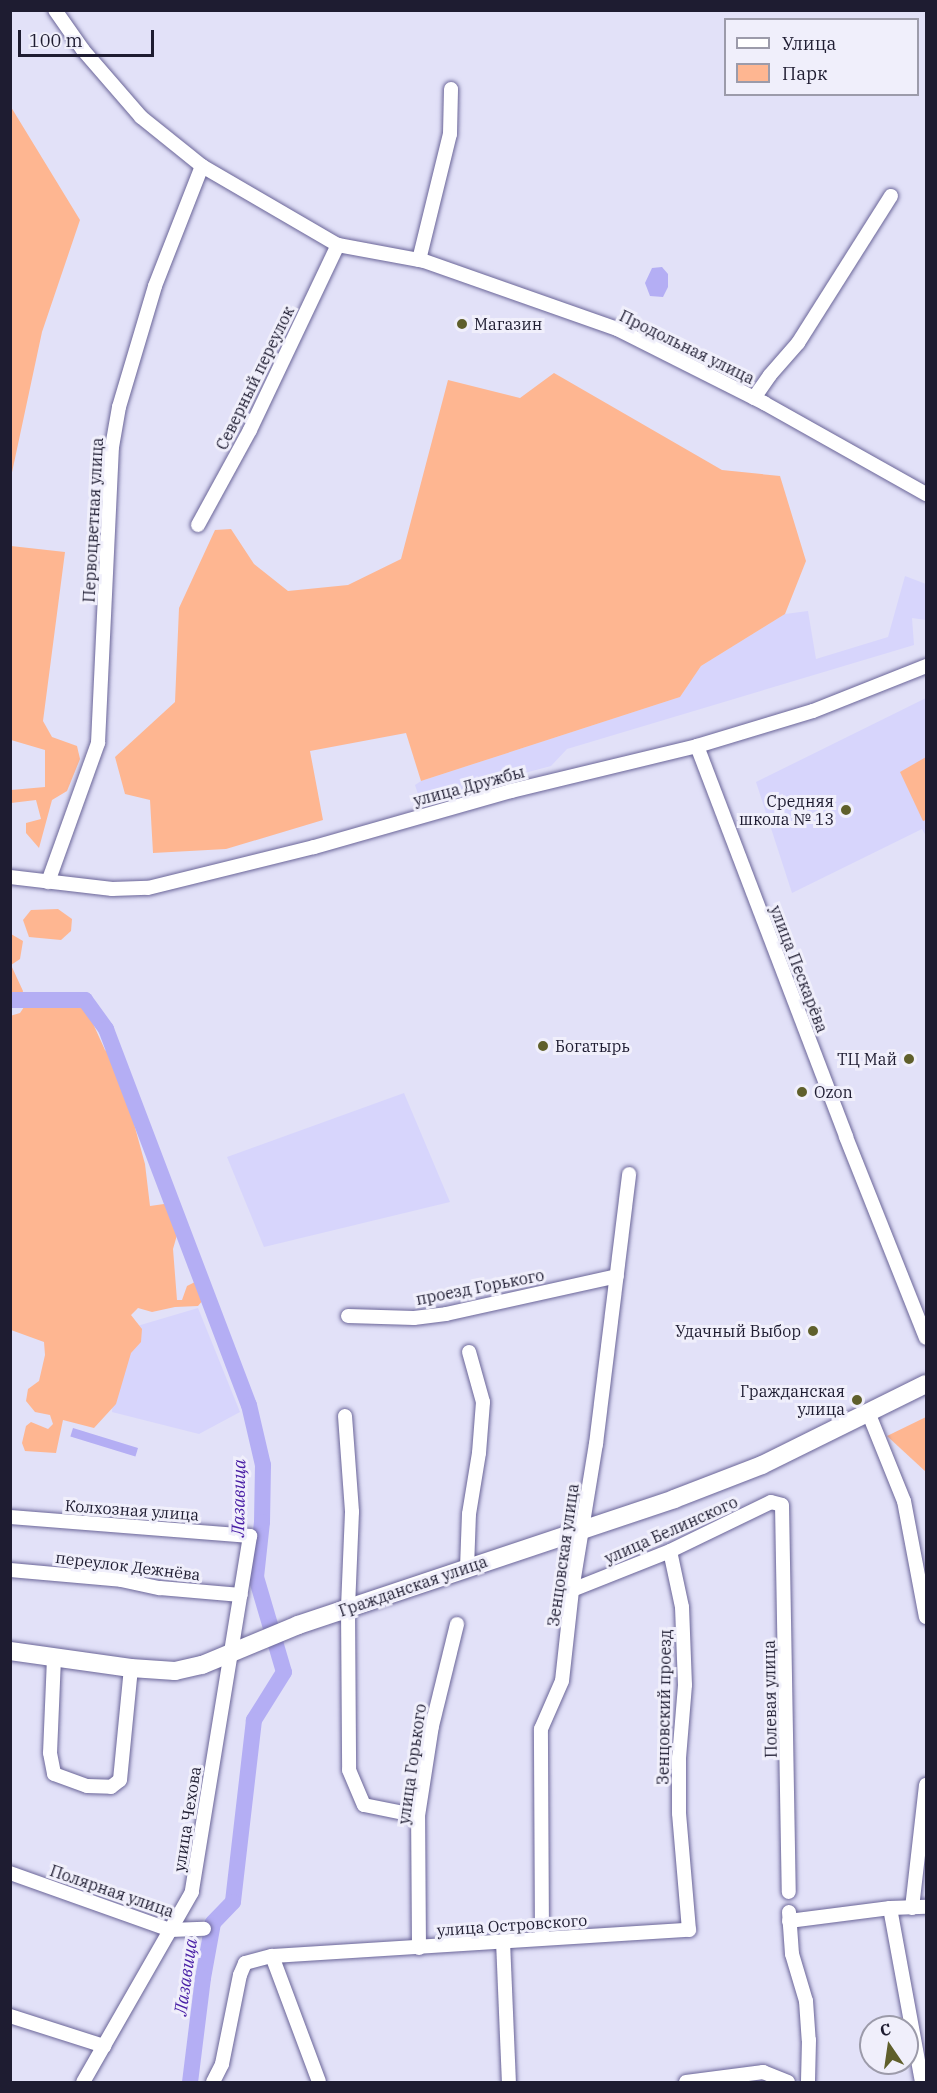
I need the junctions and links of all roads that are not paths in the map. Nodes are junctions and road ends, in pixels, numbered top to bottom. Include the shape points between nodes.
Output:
1 (55, 10) edge
2 (451, 88) dead end
3 (202, 166) junction
4 (891, 196) dead end
5 (339, 244) junction
6 (419, 260) junction
7 (754, 398) junction
8 (927, 495) edge
9 (198, 525) dead end
10 (927, 666) edge
11 (697, 746) junction
12 (10, 877) edge
13 (48, 882) junction
14 (629, 1173) dead end
15 (617, 1276) junction
16 (348, 1316) dead end
17 (927, 1338) edge
18 (469, 1352) dead end
19 (927, 1384) edge
20 (868, 1412) junction
21 (345, 1416) dead end
22 (782, 1505) joint
23 (10, 1517) edge
24 (582, 1530) junction
25 (250, 1536) joint
26 (670, 1551) junction
27 (467, 1568) junction
28 (10, 1570) edge
29 (573, 1590) junction
30 (241, 1595) junction
31 (348, 1608) junction
32 (927, 1617) edge
33 (457, 1624) dead end
34 (239, 1649) junction
35 (10, 1652) edge
36 (54, 1658) junction
37 (131, 1668) junction
38 (927, 1785) edge
39 (418, 1816) junction
40 (684, 1865) joint
41 (10, 1873) edge
42 (789, 1892) dead end
43 (919, 1907) edge
44 (890, 1908) junction
45 (204, 1929) dead end
46 (170, 1930) junction
47 (542, 1938) junction
48 (503, 1941) junction
49 (419, 1948) junction
50 (272, 1956) junction
51 (10, 2016) edge
52 (104, 2046) junction
53 (83, 2082) edge
54 (213, 2082) edge
55 (319, 2082) edge
56 (509, 2082) edge
57 (686, 2082) edge
58 (788, 2082) edge
59 (808, 2082) edge
60 (922, 2082) edge

1 - 3 street, Продольная улица via 83,50 141,117
2 - 6 street via 450,134
3 - 5 street, Продольная улица
3 - 13 street, Первоцветная улица via 155,286 120,407 112,447 98,743
4 - 7 street via 798,343
5 - 6 street, Продольная улица
5 - 9 street, Северный переулок via 250,430
6 - 7 street, Продольная улица via 617,329
7 - 8 street, Продольная улица
10 - 11 street, улица Дружбы via 813,711
11 - 13 street, улица Дружбы via 511,791 314,847 148,888 112,889
11 - 17 street, улица Пескарёва
12 - 13 street, улица Дружбы
14 - 15 street, Зенцовская улица
15 - 16 street, проезд Горького via 446,1314 414,1318
15 - 24 street, Зенцовская улица
18 - 27 street via 483,1402 469,1514
19 - 20 main road, Гражданская улица
20 - 24 main road, Гражданская улица via 762,1466
20 - 32 street via 904,1501
21 - 31 street via 352,1512
22 - 26 street, улица Белинского via 771,1502
22 - 42 street, Полевая улица
23 - 25 street, Колхозная улица
24 - 27 main road, Гражданская улица
24 - 29 street, Зенцовская улица
25 - 30 street, улица Чехова
26 - 29 street, улица Белинского
26 - 40 street, Зенцовский проезд via 682,1607 685,1684 679,1758
27 - 31 main road, Гражданская улица
28 - 30 street, переулок Дежнёва
29 - 47 street, Зенцовская улица via 562,1681 542,1730
30 - 34 street, улица Чехова
31 - 34 main road, Гражданская улица
31 - 39 street via 349,1770 364,1805
33 - 39 street, улица Горького via 432,1726
34 - 37 main road, Гражданская улица via 175,1671
34 - 46 street, улица Чехова via 192,1892
35 - 36 main road, Гражданская улица
36 - 37 main road, Гражданская улица
36 - 37 street via 50,1753 54,1774 87,1786 111,1787 120,1780
38 - 43 street
39 - 49 street, улица Горького
40 - 47 street, улица Островского via 689,1929
41 - 46 street, Полярная улица
43 - 44 street
44 - 59 street via 789,1916 792,1954 806,2001
44 - 60 street
45 - 46 street, Полярная улица
46 - 52 street, улица Чехова
47 - 48 street, улица Островского
48 - 49 street, улица Островского
48 - 56 street
49 - 50 street, улица Островского
50 - 54 street, улица Островского via 245,1963 222,2064
50 - 55 street
51 - 52 street
52 - 53 street, улица Чехова
57 - 58 street via 763,2072

